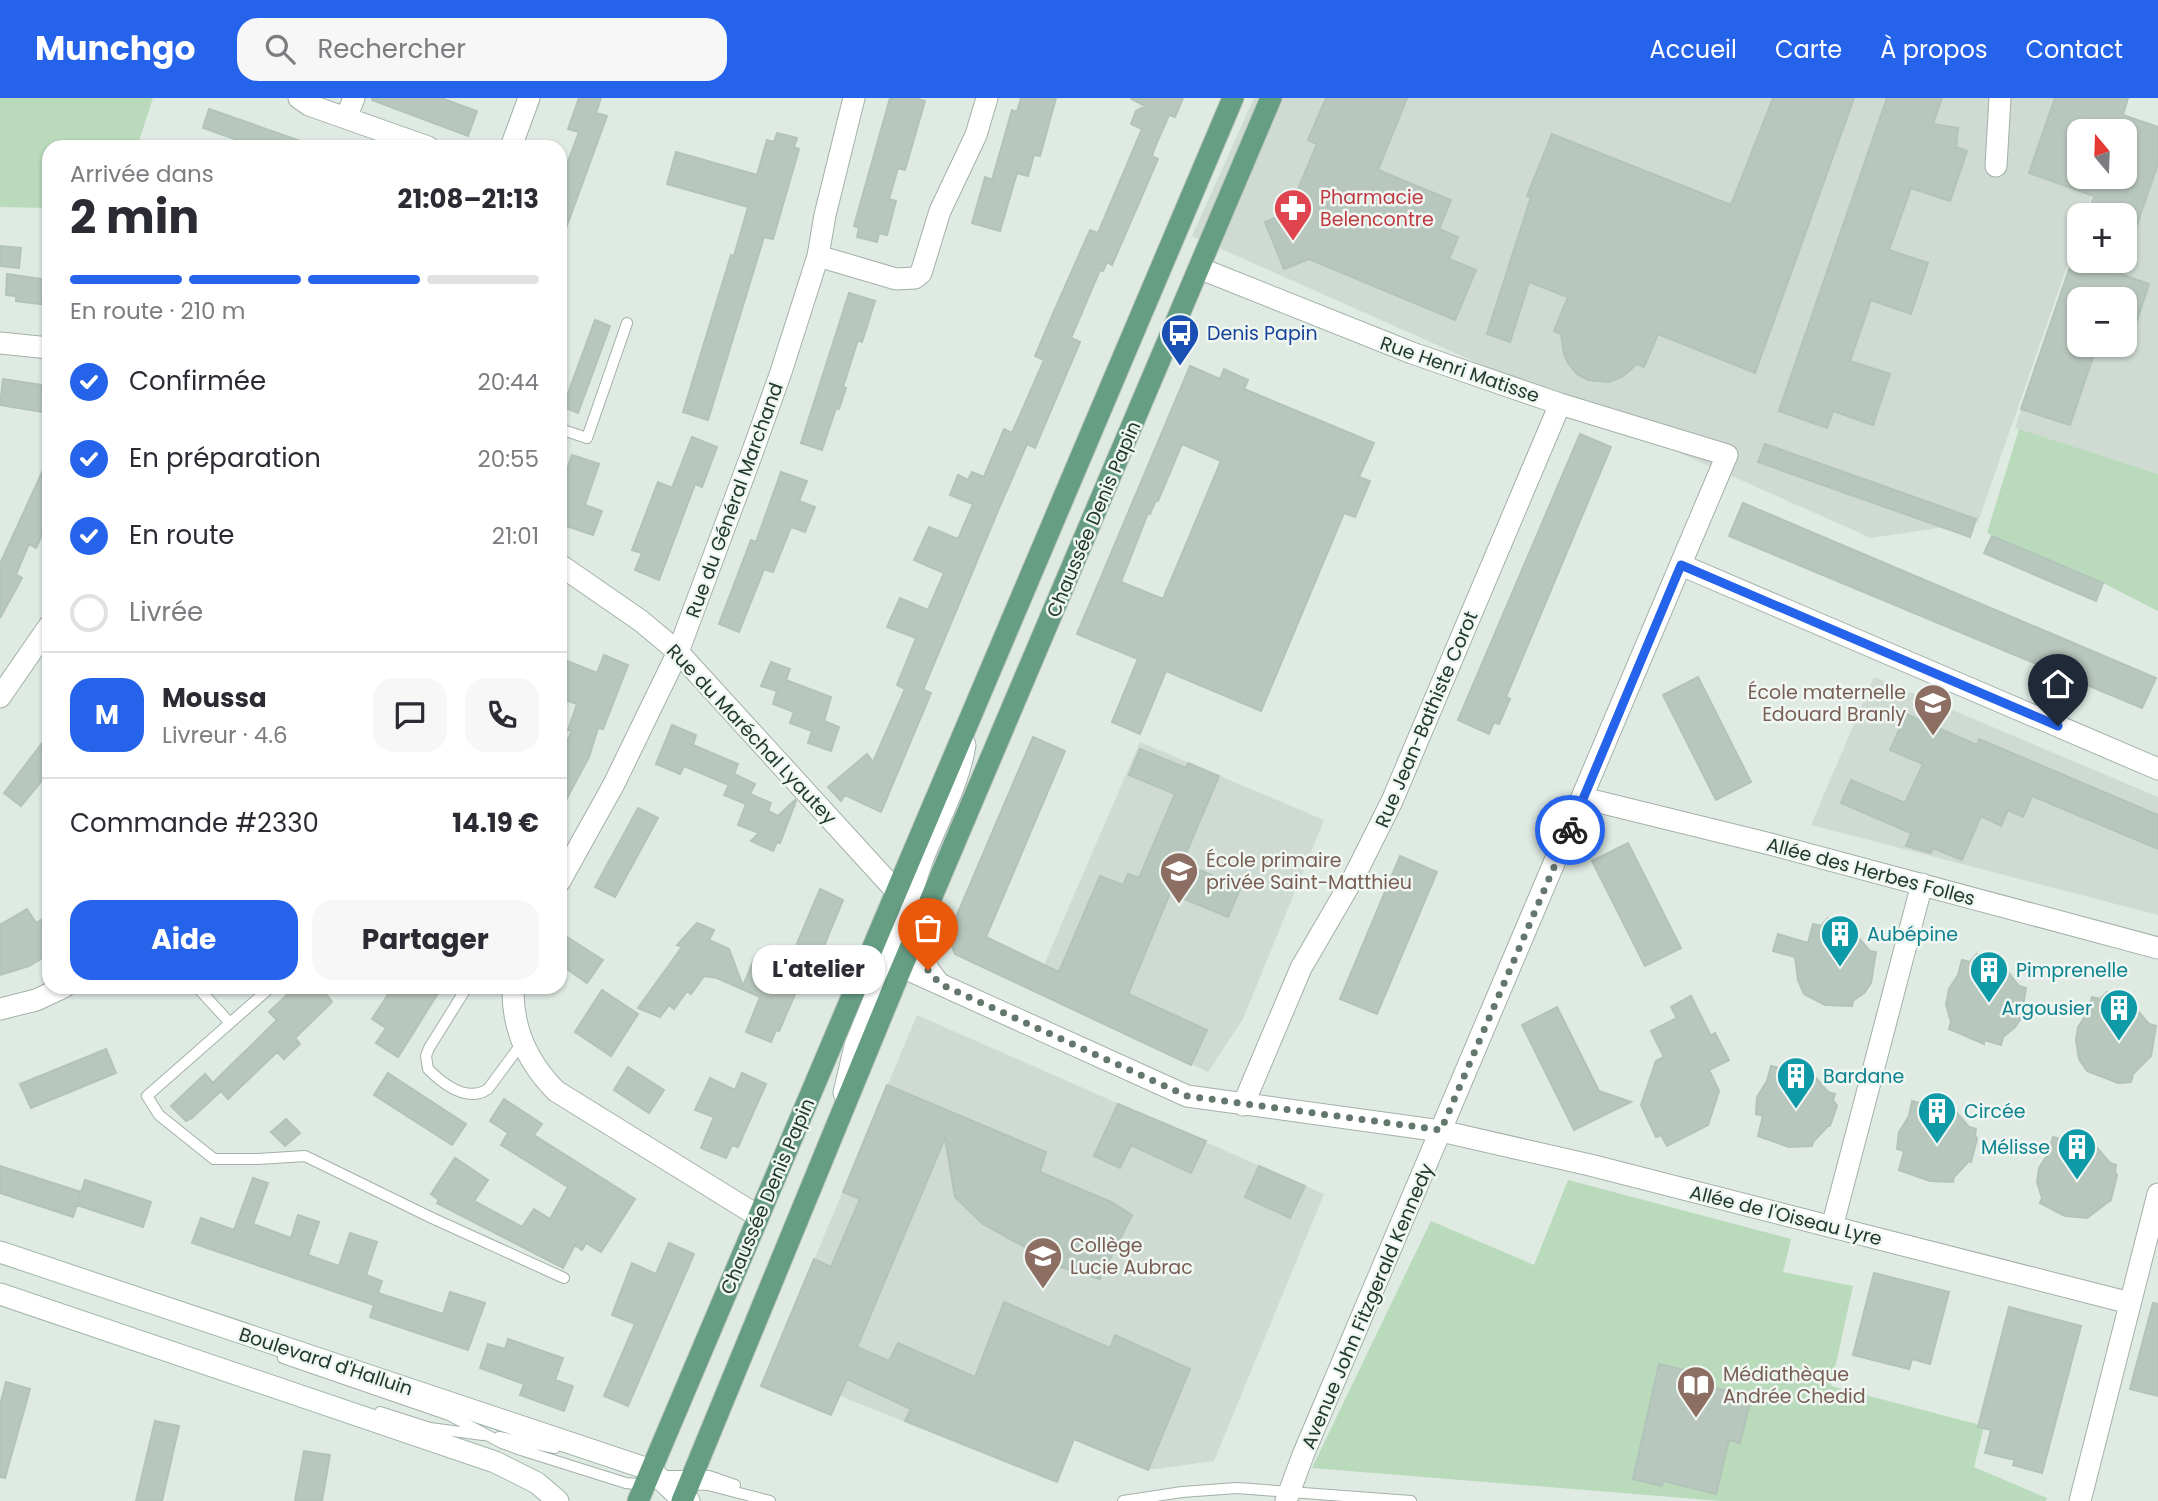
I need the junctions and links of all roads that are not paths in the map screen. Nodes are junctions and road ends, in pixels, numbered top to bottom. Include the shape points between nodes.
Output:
1 (299, 98) edge
2 (354, 98) edge
3 (529, 98) edge
4 (854, 98) edge
5 (987, 98) edge
6 (1233, 98) edge
7 (1271, 98) edge
8 (2000, 98) edge
9 (346, 118) junction
10 (408, 140) edge
11 (514, 140) edge
12 (1996, 166) dead end
13 (818, 256) junction
14 (1199, 268) junction
15 (626, 323) dead end
16 (0, 343) edge
17 (42, 347) edge
18 (1560, 404) junction
19 (567, 431) edge
20 (1727, 455) joint
21 (1681, 565) junction
22 (567, 570) edge
23 (42, 636) edge
24 (678, 652) junction
25 (0, 697) edge
26 (969, 722) junction
27 (2158, 768) edge
28 (1583, 798) junction
29 (567, 868) edge
30 (1922, 884) junction
31 (898, 891) junction
32 (914, 939) junction
33 (2158, 948) edge
34 (902, 967) junction
35 (940, 984) junction
36 (49, 994) edge
37 (203, 994) edge
38 (263, 994) edge
39 (463, 994) edge
40 (513, 994) edge
41 (0, 1009) edge
42 (230, 1023) junction
43 (522, 1043) junction
44 (1243, 1105) junction
45 (839, 1118) junction
46 (1441, 1130) junction
47 (2158, 1194) edge
48 (758, 1216) junction
49 (1832, 1227) junction
50 (0, 1252) edge
51 (0, 1262) edge
52 (564, 1278) dead end
53 (0, 1284) edge
54 (0, 1294) edge
55 (2130, 1303) junction
56 (488, 1436) junction
57 (667, 1487) edge
58 (1288, 1496) edge
59 (768, 1500) edge
60 (558, 1501) edge
61 (1123, 1501) edge
62 (1411, 1501) edge
63 (2080, 1501) edge

1 - 9 street
2 - 9 street
3 - 11 street
4 - 13 street, Rue du Général Marchand
5 - 13 street via 976,135 940,211 921,273 896,279
6 - 26 main road, Chaussée Denis Papin
7 - 14 main road, Chaussée Denis Papin
8 - 12 street
9 - 10 street
13 - 24 street, Rue du Général Marchand via 770,405
14 - 18 street, Rue Henri Matisse via 1412,353
14 - 32 main road, Chaussée Denis Papin
15 - 19 lane via 587,438
16 - 17 street
18 - 20 street, Rue Henri Matisse
18 - 44 street, Rue Jean-Bathiste Corot via 1392,801 1301,968
20 - 21 street, Avenue John Fitzgerald Kennedy
21 - 27 street
21 - 28 street, Avenue John Fitzgerald Kennedy
22 - 24 street, Rue du Maréchal Lyautey
23 - 25 street
24 - 29 street, Rue du Général Marchand
24 - 31 street, Rue du Maréchal Lyautey
26 - 31 main road, Chaussée Denis Papin
26 - 32 street, Chaussée Denis Papin via 956,784 912,890
28 - 30 street, Allée des Herbes Folles
28 - 46 street, Avenue John Fitzgerald Kennedy
30 - 33 street, Allée des Herbes Folles
30 - 49 street
31 - 45 street, Chaussée Denis Papin via 902,912 899,937 853,1054
31 - 48 main road, Chaussée Denis Papin
32 - 34 main road, Chaussée Denis Papin
32 - 35 street, Chaussée Denis Papin via 919,956
34 - 35 street, Allée de l'Oiseau Lyre
34 - 45 main road, Chaussée Denis Papin
35 - 44 street, Allée de l'Oiseau Lyre via 1174,1092
36 - 41 street
37 - 42 lane
38 - 42 lane
39 - 43 lane via 429,1048 428,1069 460,1093 480,1094
40 - 43 street
42 - 52 lane via 147,1097 159,1115 214,1159 305,1156
43 - 48 street via 545,1081 567,1100
44 - 46 street, Allée de l'Oiseau Lyre
45 - 57 main road, Chaussée Denis Papin
46 - 49 street, Allée de l'Oiseau Lyre
46 - 58 street, Avenue John Fitzgerald Kennedy
47 - 55 street
48 - 57 main road, Chaussée Denis Papin
49 - 55 street, Allée de l'Oiseau Lyre
50 - 57 street, Boulevard d'Halluin
51 - 56 lane via 449,1415
53 - 56 lane via 430,1428
54 - 60 street, Boulevard d'Halluin via 495,1462 537,1483
55 - 63 street
56 - 57 lane via 548,1446
57 - 59 lane via 708,1485
58 - 61 lane via 1218,1489
58 - 62 lane

